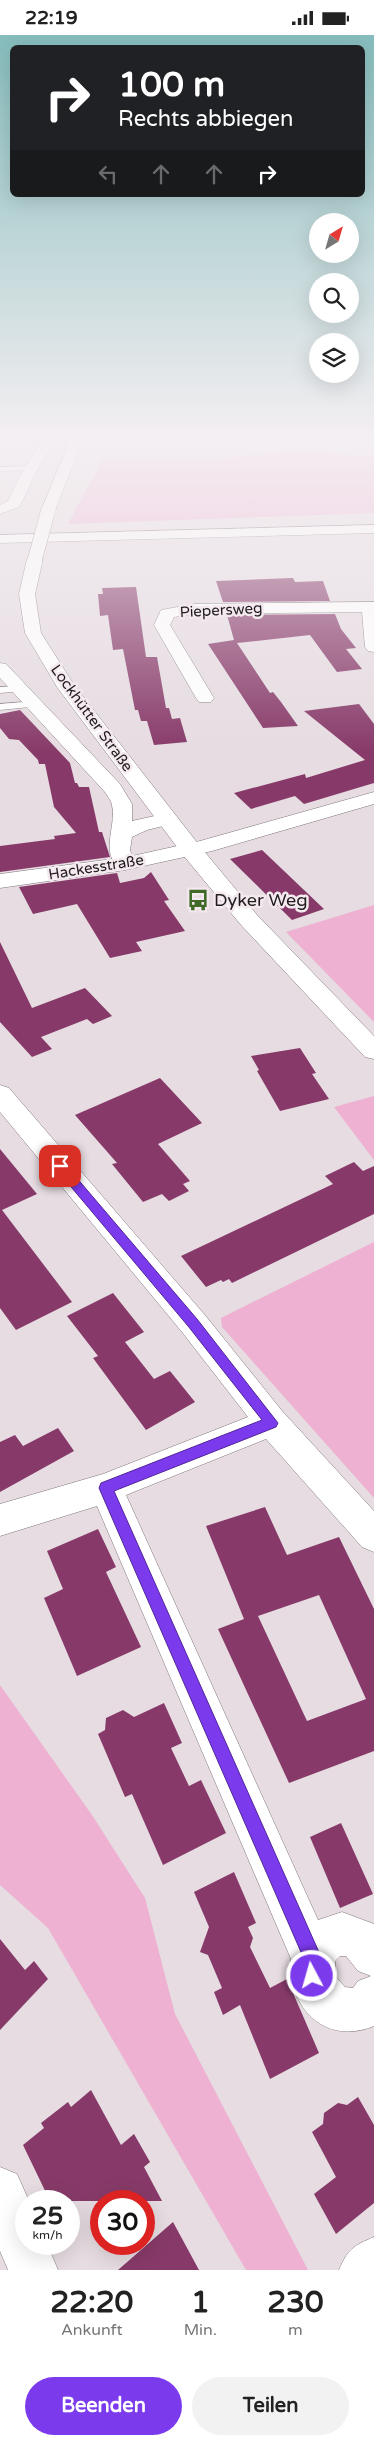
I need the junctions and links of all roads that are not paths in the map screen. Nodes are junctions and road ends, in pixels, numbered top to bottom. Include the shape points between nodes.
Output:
1 (38, 544) edge
2 (372, 607) edge
3 (374, 647) edge
4 (0, 668) edge
5 (20, 689) junction
6 (0, 690) edge
7 (205, 698) dead end
8 (36, 704) junction
9 (0, 707) edge
10 (374, 798) edge
11 (168, 819) junction
12 (122, 834) junction
13 (192, 849) junction
14 (125, 865) junction
15 (0, 881) edge
16 (374, 1051) edge
17 (0, 1094) edge
18 (271, 1423) junction
19 (106, 1488) junction
20 (0, 1519) edge
21 (374, 1536) edge
22 (374, 1955) edge
23 (313, 1959) junction
24 (374, 1997) edge
25 (0, 2191) edge
26 (374, 2262) edge
27 (33, 2270) edge
28 (364, 2270) edge

1 - 11 main road, Lockhütter Straße, bridge via 27,594 33,633 66,687
2 - 3 main road
2 - 7 main road, Piepersweg via 194,609 167,613 162,625
4 - 5 main road, Lockhütter Straße
5 - 6 lane
5 - 8 main road, Lockhütter Straße
8 - 9 lane
8 - 12 main road, Lockhütter Straße via 113,788 122,804
10 - 13 main road
11 - 12 main road via 140,825
11 - 13 main road, Lockhütter Straße
12 - 14 main road, Lockhütter Straße via 119,850
13 - 14 main road, Hackesstraße
13 - 16 main road, Lockhütter Straße via 249,920
14 - 15 main road, Hackesstraße
17 - 18 main road via 193,1323
18 - 19 main road
18 - 21 main road
19 - 20 main road
19 - 23 main road
22 - 23 main road via 370,1947 354,1936 337,1934 321,1943
23 - 24 main road via 312,1976 318,1993 329,2005 345,2011 360,2009
25 - 27 main road
26 - 28 main road

